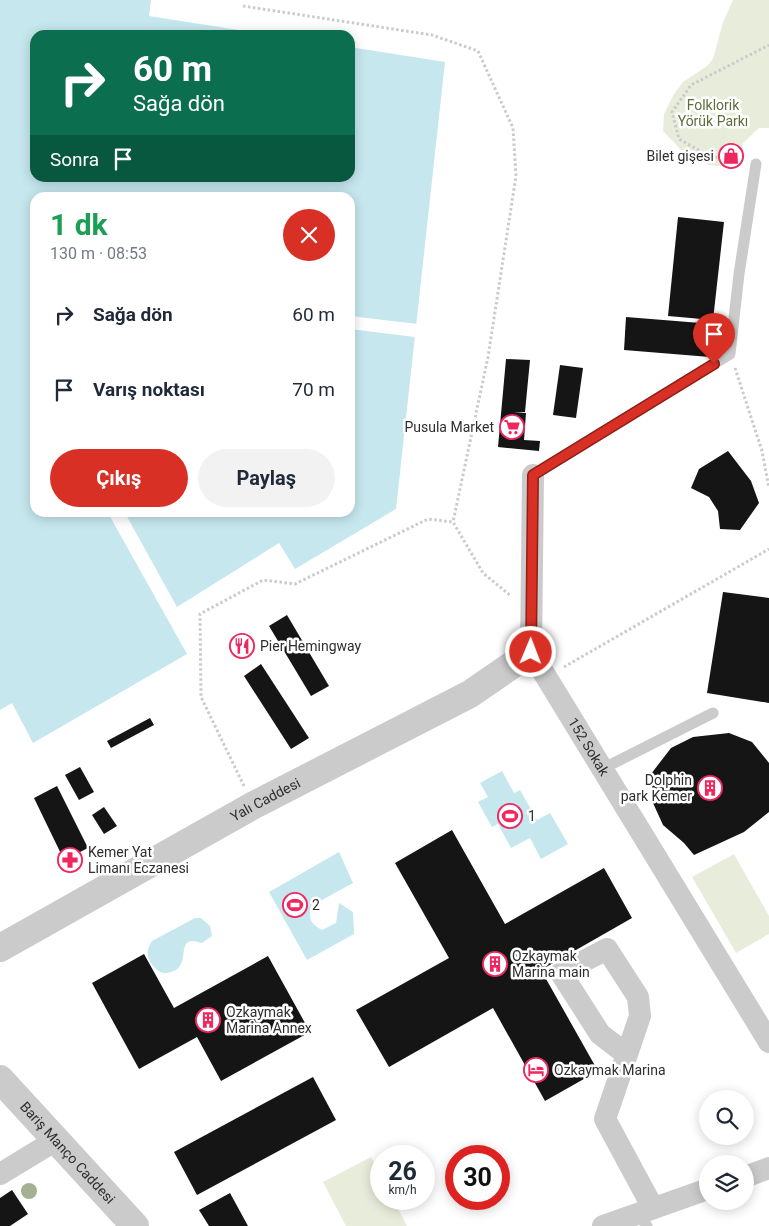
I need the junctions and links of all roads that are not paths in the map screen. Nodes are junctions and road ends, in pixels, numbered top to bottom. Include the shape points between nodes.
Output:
1 (756, 164) road end
2 (533, 475) joint
3 (531, 652) junction
4 (713, 714) dead end
5 (602, 770) junction
6 (0, 948) edge
7 (769, 1042) edge
8 (626, 1054) dead end
9 (0, 1079) edge
10 (56, 1140) junction
11 (769, 1168) edge
12 (0, 1174) edge
13 (754, 1174) edge
14 (699, 1193) edge
15 (646, 1216) edge
16 (135, 1226) edge
17 (603, 1226) edge

1 - 2 lane via 730,354
2 - 3 street
3 - 5 street, 152 Sokak
3 - 6 street, Yalı Caddesi via 470,694 254,806
4 - 5 lane
5 - 7 street, 152 Sokak
8 - 15 street via 605,1119
9 - 10 street, Bariş Manço Caddesi
10 - 12 street
10 - 16 street, Bariş Manço Caddesi
11 - 13 street
14 - 15 street
15 - 17 street

